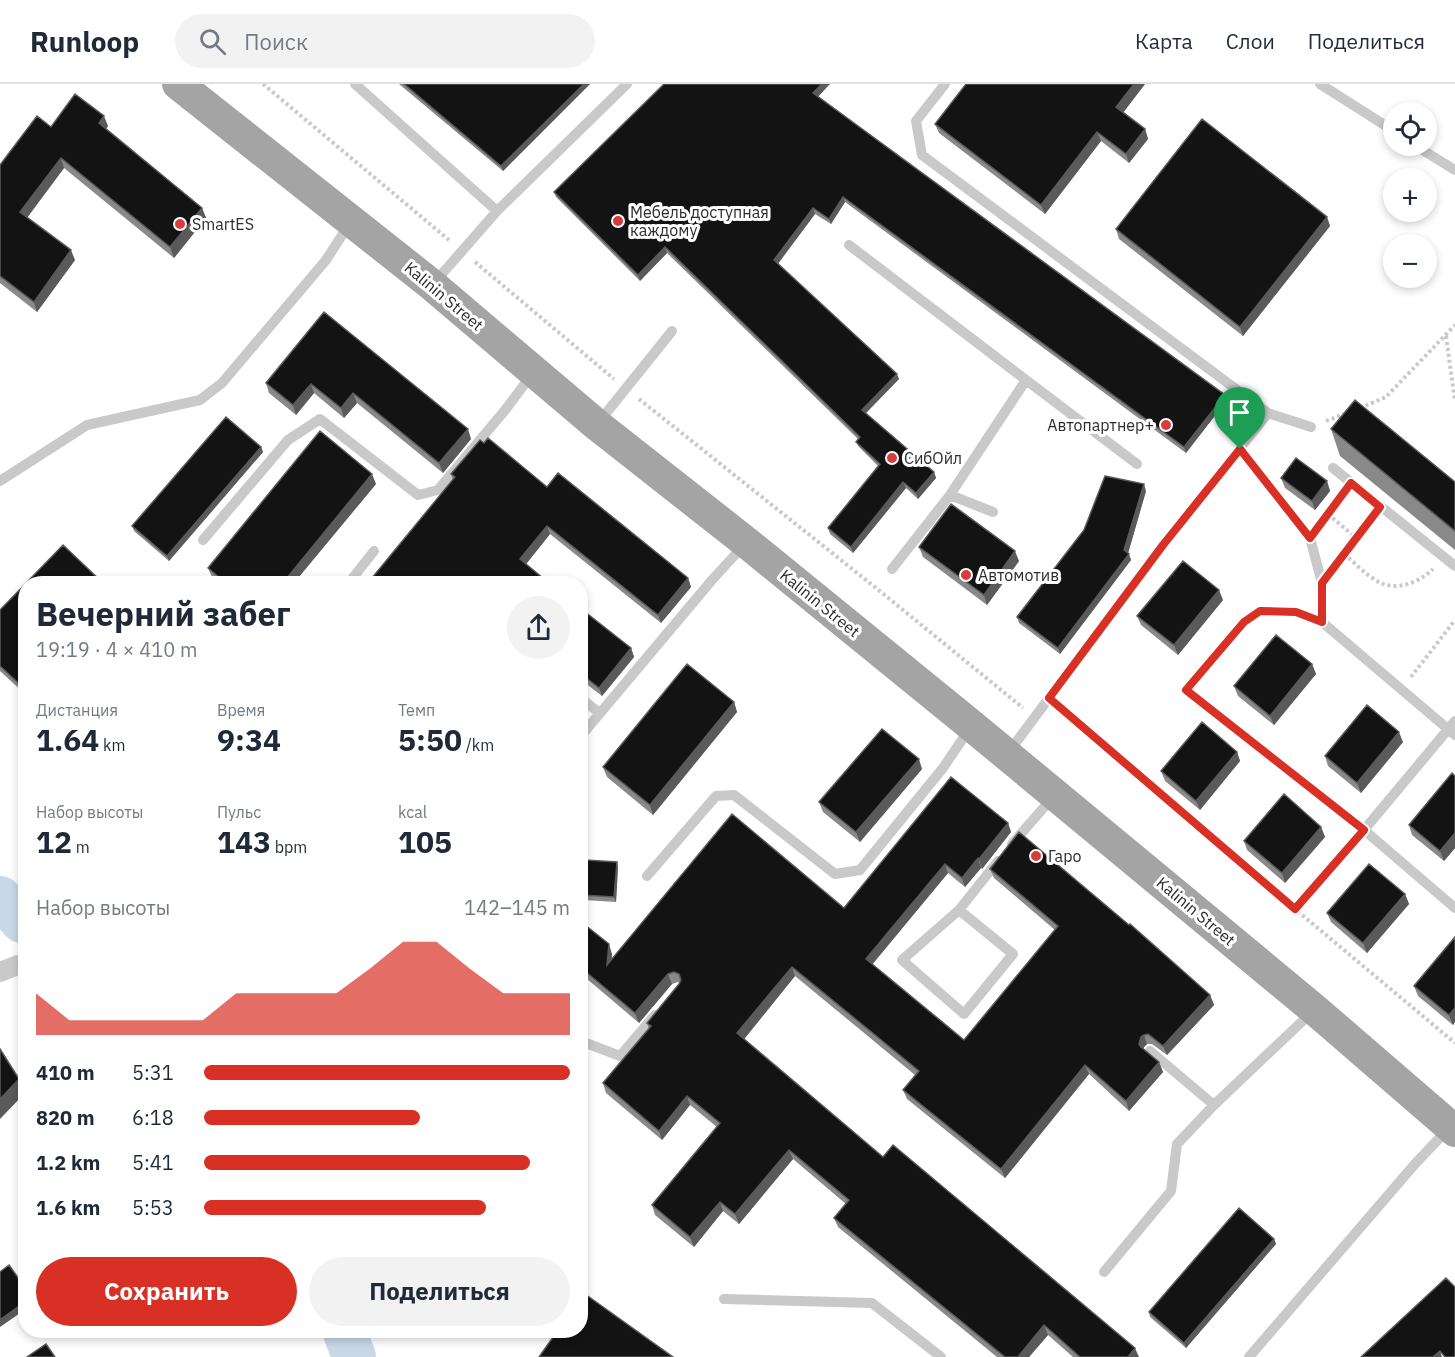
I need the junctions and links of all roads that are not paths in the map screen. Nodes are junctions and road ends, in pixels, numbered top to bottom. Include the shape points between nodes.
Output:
1 (178, 84) edge
2 (355, 84) edge
3 (627, 84) edge
4 (945, 84) edge
5 (1320, 84) edge
6 (1383, 124) edge
7 (1432, 156) edge
8 (1455, 170) edge
9 (497, 211) junction
10 (352, 220) junction
11 (849, 245) dead end
12 (432, 285) junction
13 (672, 331) dead end
14 (534, 371) junction
15 (1026, 380) junction
16 (1268, 413) junction
17 (597, 425) junction
18 (1311, 427) road end
19 (1240, 449) junction
20 (1137, 464) dead end
21 (1332, 468) dead end
22 (0, 481) edge
23 (950, 495) junction
24 (993, 512) dead end
25 (202, 540) dead end
26 (747, 543) junction
27 (374, 551) dead end
28 (1455, 566) edge
29 (892, 570) dead end
30 (354, 576) edge
31 (1322, 622) junction
32 (588, 704) edge
33 (600, 714) junction
34 (972, 726) junction
35 (588, 728) edge
36 (1453, 729) edge
37 (1007, 755) junction
38 (1055, 795) junction
39 (1364, 830) junction
40 (647, 876) dead end
41 (1455, 908) edge
42 (959, 910) junction
43 (663, 1006) edge
44 (1315, 1010) junction
45 (588, 1044) edge
46 (1150, 1051) edge
47 (1214, 1105) junction
48 (1454, 1127) edge
49 (1104, 1272) dead end
50 (724, 1299) dead end
51 (941, 1357) edge
52 (1249, 1357) edge

1 - 10 main road, Kalinin Street
2 - 9 lane
3 - 9 lane
4 - 16 lane via 916,121 922,155
5 - 6 lane
7 - 8 lane
9 - 12 lane
10 - 12 main road, Kalinin Street
10 - 22 lane via 326,260 215,389 200,400 87,425
11 - 15 lane
12 - 14 main road, Kalinin Street
13 - 17 lane
14 - 17 main road, Kalinin Street
14 - 25 lane via 438,490 418,495 320,418 288,440
15 - 20 lane
15 - 23 lane
16 - 18 lane
16 - 19 lane
17 - 26 main road, Kalinin Street
19 - 31 lane via 1310,538 1322,583
19 - 37 lane via 1163,545
21 - 28 lane
23 - 24 lane
23 - 29 lane
26 - 33 lane
26 - 34 main road, Kalinin Street
27 - 30 lane
31 - 36 lane
31 - 39 lane via 1296,612 1260,611 1244,622 1186,690
32 - 33 lane
33 - 35 lane
34 - 37 main road, Kalinin Street
34 - 40 lane via 860,870 835,874 734,795 716,796
36 - 39 lane
37 - 38 main road, Kalinin Street
38 - 42 lane
38 - 44 main road, Kalinin Street
39 - 41 lane
42 - 42 lane via 1013,954 964,1014 902,960
43 - 45 lane via 620,1056
44 - 47 lane
44 - 48 main road, Kalinin Street
46 - 47 lane
47 - 49 lane via 1177,1144 1171,1191
48 - 52 lane via 1414,1165
50 - 51 lane via 872,1303

